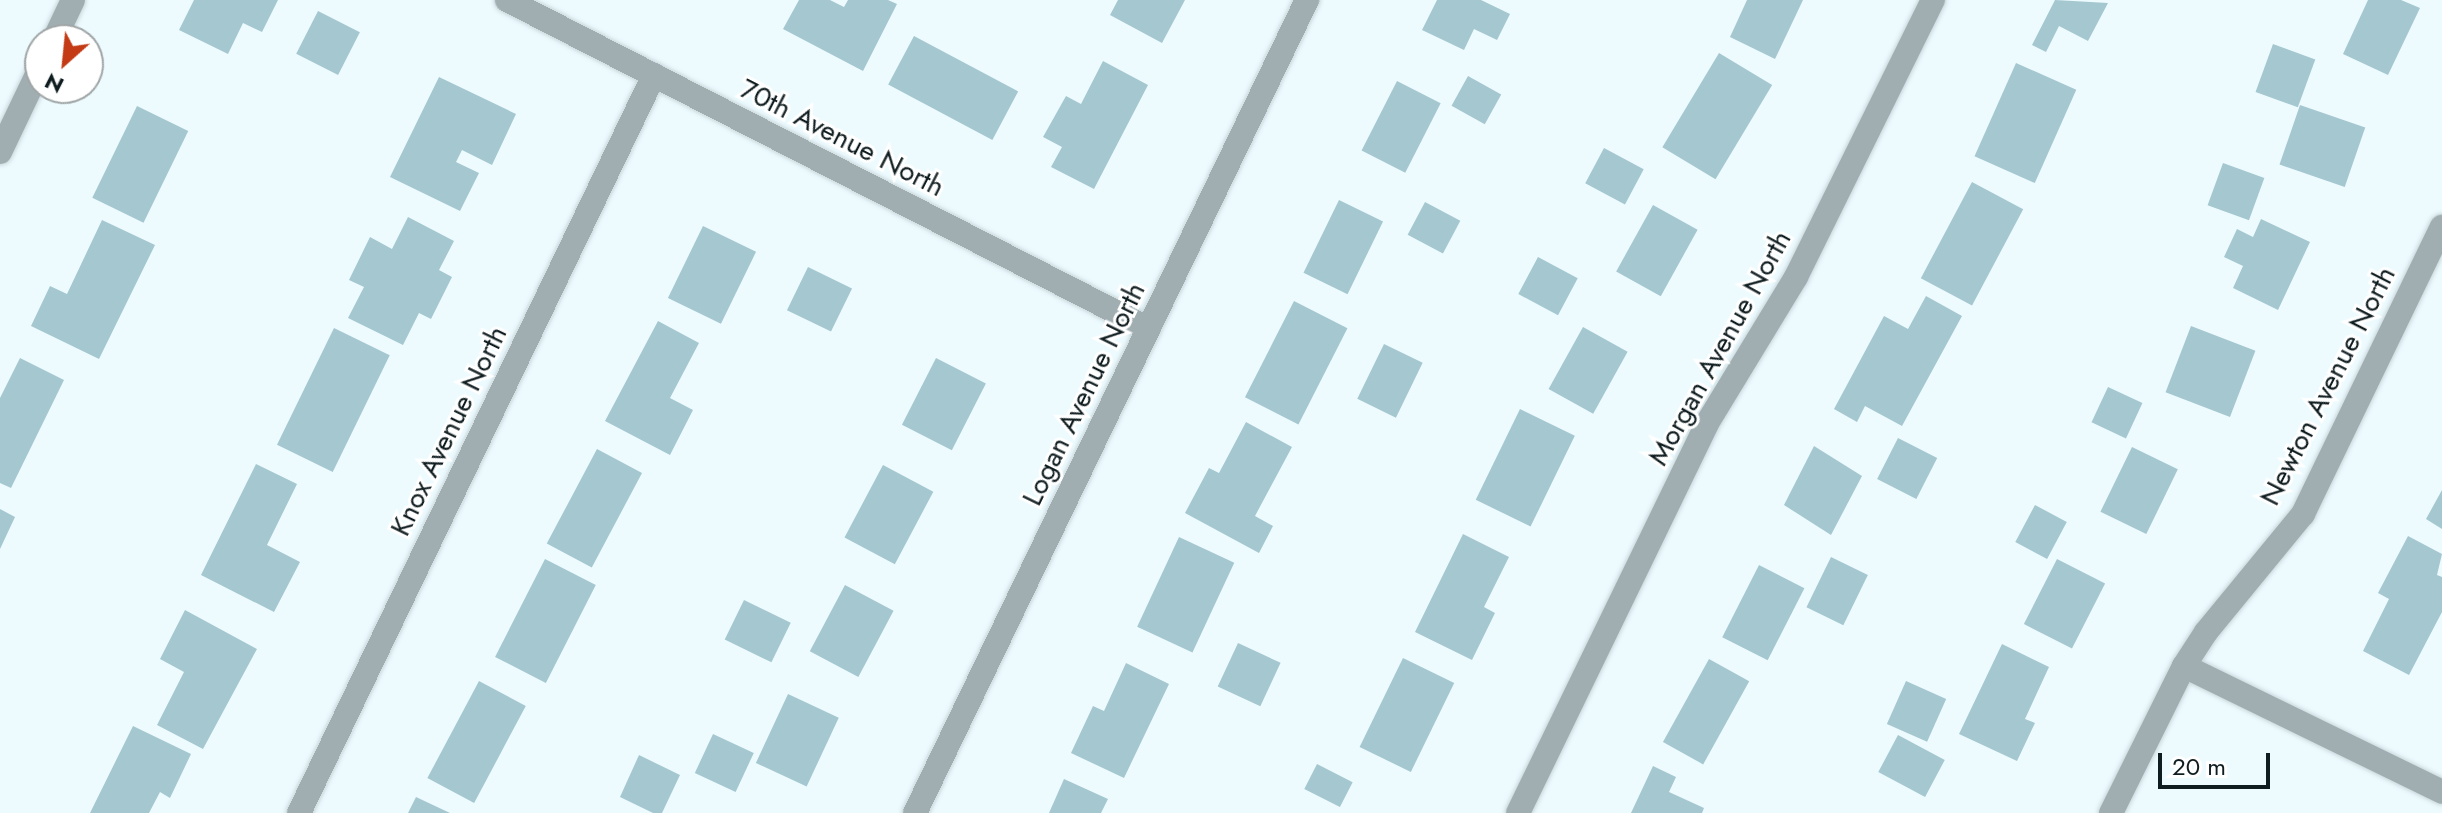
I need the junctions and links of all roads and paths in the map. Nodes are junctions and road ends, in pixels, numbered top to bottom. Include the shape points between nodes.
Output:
1 (73, 0) edge
2 (507, 0) edge
3 (1307, 0) edge
4 (1933, 0) edge
5 (62, 24) edge
6 (654, 75) junction
7 (24, 102) edge
8 (0, 152) edge
9 (2442, 227) edge
10 (1149, 329) junction
11 (2184, 666) junction
12 (2442, 792) edge
13 (299, 813) edge
14 (915, 813) edge
15 (1518, 813) edge
16 (2111, 813) edge

1 - 5 street
2 - 6 street, 70th Avenue North
3 - 10 street, Logan Avenue North
4 - 15 street, Morgan Avenue North via 1796,277 1706,425
6 - 10 street, 70th Avenue North
6 - 13 street, Knox Avenue North
7 - 8 street
9 - 11 street, Newton Avenue North via 2303,514
10 - 14 street, Logan Avenue North
11 - 12 street
11 - 16 street, Newton Avenue North

